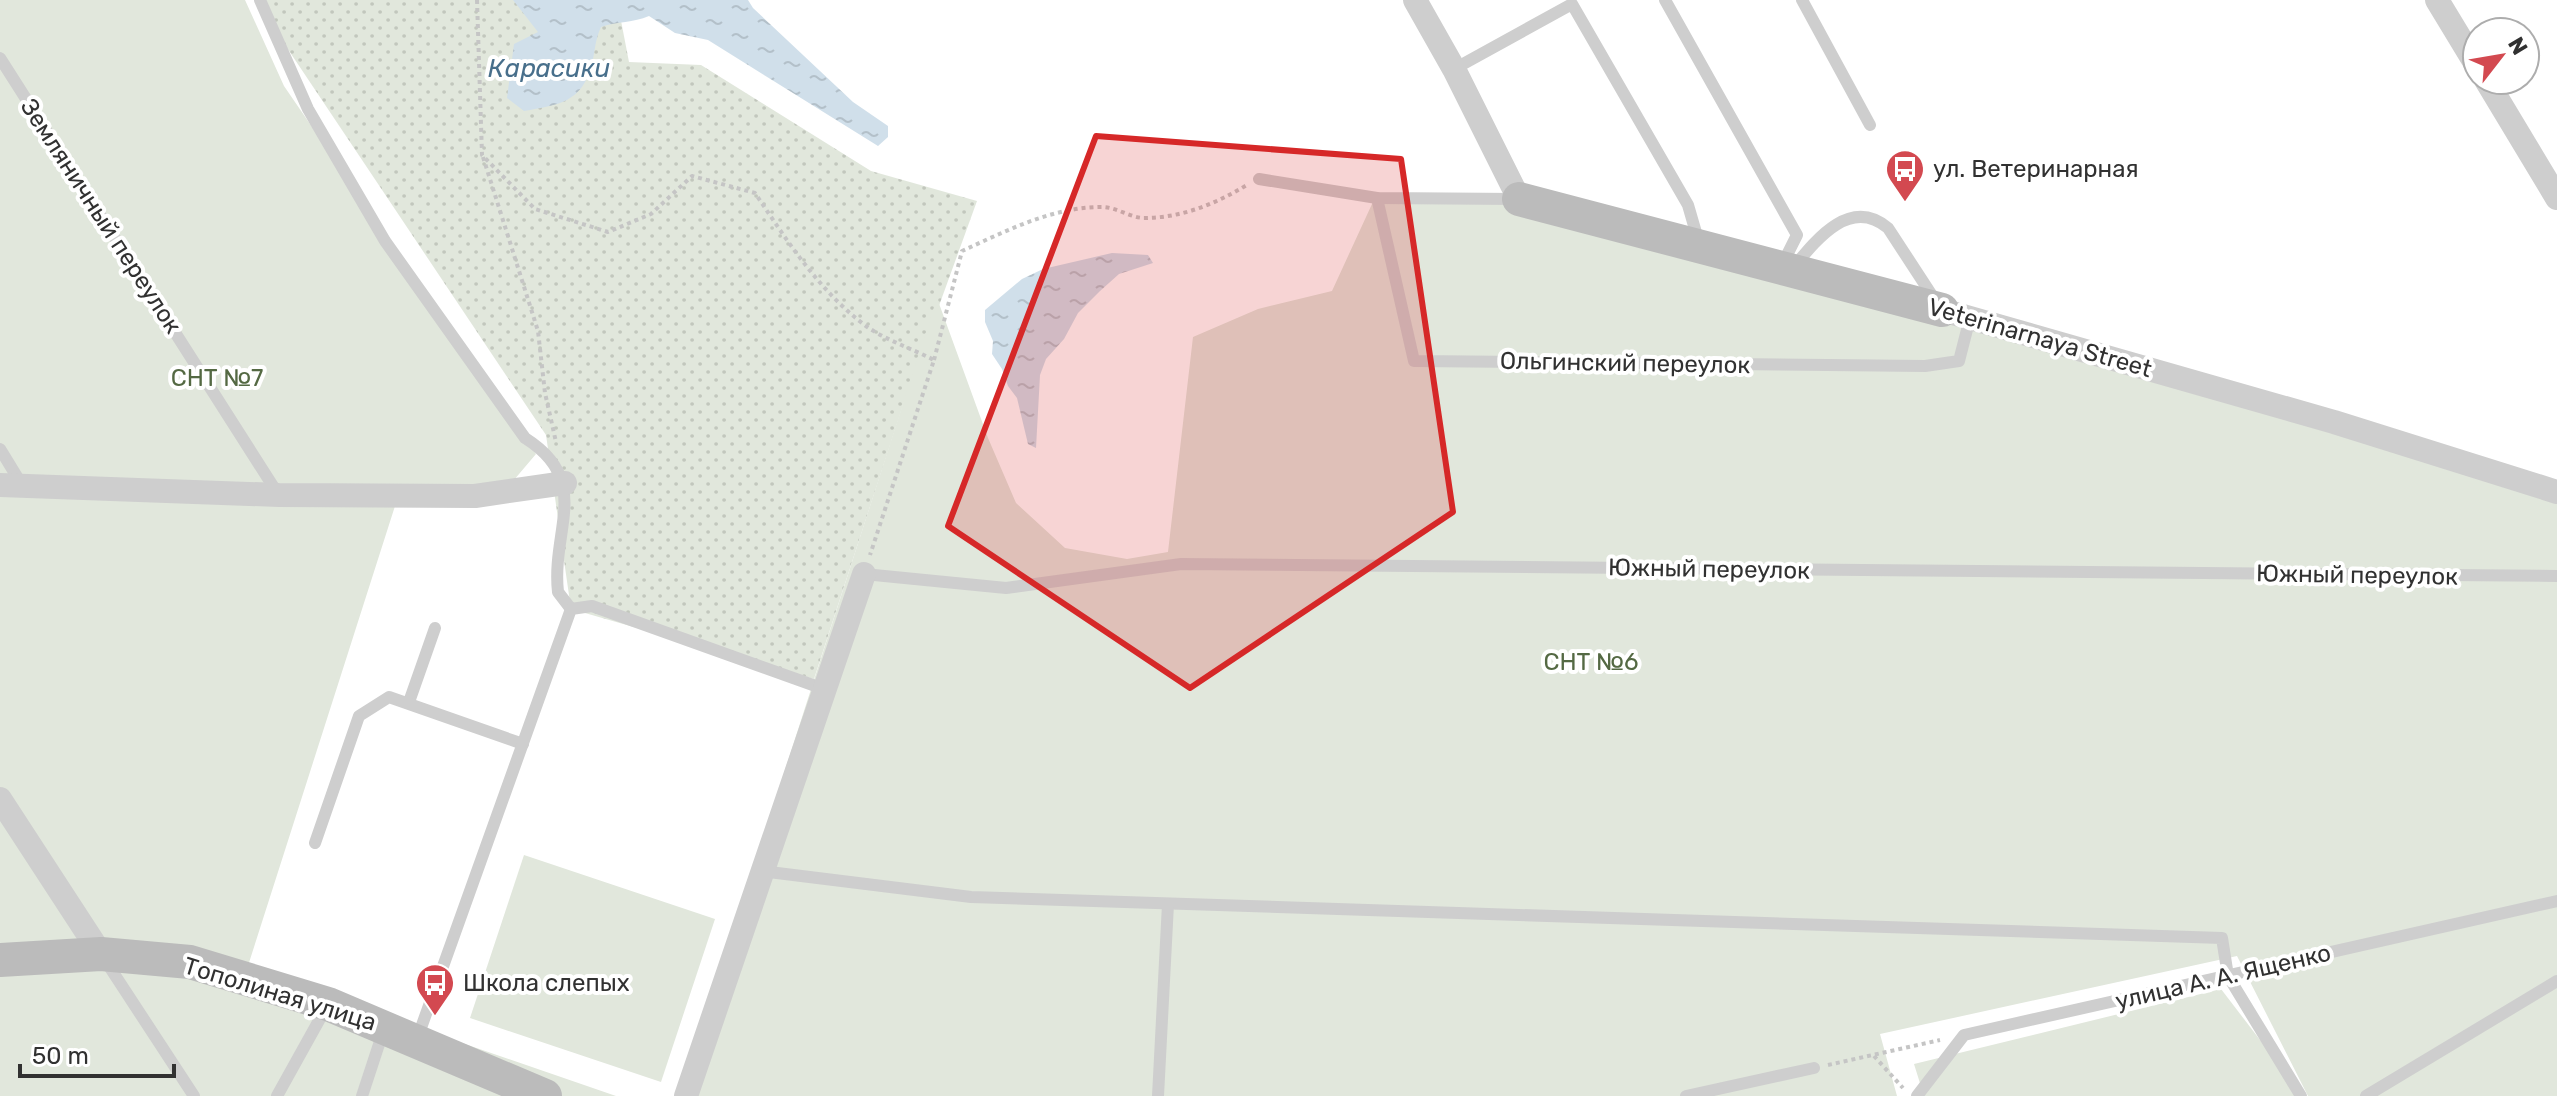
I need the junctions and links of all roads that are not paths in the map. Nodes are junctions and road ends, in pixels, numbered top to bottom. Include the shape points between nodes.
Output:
1 (260, 0) edge
2 (1415, 0) edge
3 (1665, 0) edge
4 (1802, 0) edge
5 (2437, 0) edge
6 (2461, 40) edge
7 (0, 58) edge
8 (1454, 69) junction
9 (2496, 96) edge
10 (1870, 125) dead end
11 (1259, 179) road end
12 (1377, 198) junction
13 (2557, 198) edge
14 (1519, 199) junction
15 (1699, 246) junction
16 (1786, 269) junction
17 (1956, 314) junction
18 (0, 449) edge
19 (565, 483) junction
20 (11, 485) edge
21 (2557, 492) edge
22 (279, 495) junction
23 (864, 574) joint
24 (2557, 576) edge
25 (571, 609) junction
26 (435, 628) dead end
27 (824, 689) junction
28 (409, 702) junction
29 (523, 744) junction
30 (0, 799) edge
31 (315, 843) dead end
32 (761, 871) junction
33 (2557, 901) edge
34 (1168, 904) junction
35 (101, 954) junction
36 (0, 960) edge
37 (2228, 976) junction
38 (2557, 981) edge
39 (328, 1004) junction
40 (385, 1026) junction
41 (417, 1039) junction
42 (1814, 1068) road end
43 (194, 1096) edge
44 (277, 1096) edge
45 (362, 1096) edge
46 (545, 1096) edge
47 (686, 1096) edge
48 (1158, 1096) edge
49 (1688, 1096) edge
50 (1917, 1096) edge
51 (2301, 1096) edge
52 (2366, 1096) edge

1 - 19 lane via 308,109 385,241 525,438 542,448
2 - 8 street
3 - 16 lane via 1797,235
4 - 10 lane
5 - 6 street
7 - 22 lane, Земляничный переулок
8 - 14 street
8 - 15 lane via 1572,4 1688,205
9 - 13 street
11 - 12 lane
12 - 14 lane
12 - 17 lane, Ольгинский переулок via 1414,361 1925,366 1959,361
14 - 15 street, Veterinarnaya Street
15 - 16 street, Veterinarnaya Street
16 - 17 street, Veterinarnaya Street
16 - 17 lane via 1836,224 1864,215 1888,228
17 - 21 street, Veterinarnaya Street
18 - 20 lane
19 - 22 street via 475,496
19 - 25 lane via 558,586 560,598
20 - 22 street
23 - 24 lane, Южный переулок via 1006,588 1181,564
23 - 27 street
25 - 27 lane via 592,606
25 - 29 lane
26 - 28 lane
27 - 32 street
28 - 29 lane
28 - 31 lane via 389,697 359,716
29 - 41 lane
30 - 35 street
32 - 34 lane via 971,897
32 - 47 street
33 - 37 lane, улица А. А. Ященко
34 - 37 lane via 2222,938
34 - 48 lane
35 - 36 street, Тополиная улица
35 - 39 street, Тополиная улица via 190,962
35 - 43 lane
37 - 50 lane, улица А. А. Ященко via 1964,1035
37 - 51 lane
38 - 52 lane
39 - 40 street, Тополиная улица
39 - 44 lane
40 - 41 street, Тополиная улица
40 - 45 lane
41 - 46 street, Тополиная улица
42 - 49 lane

